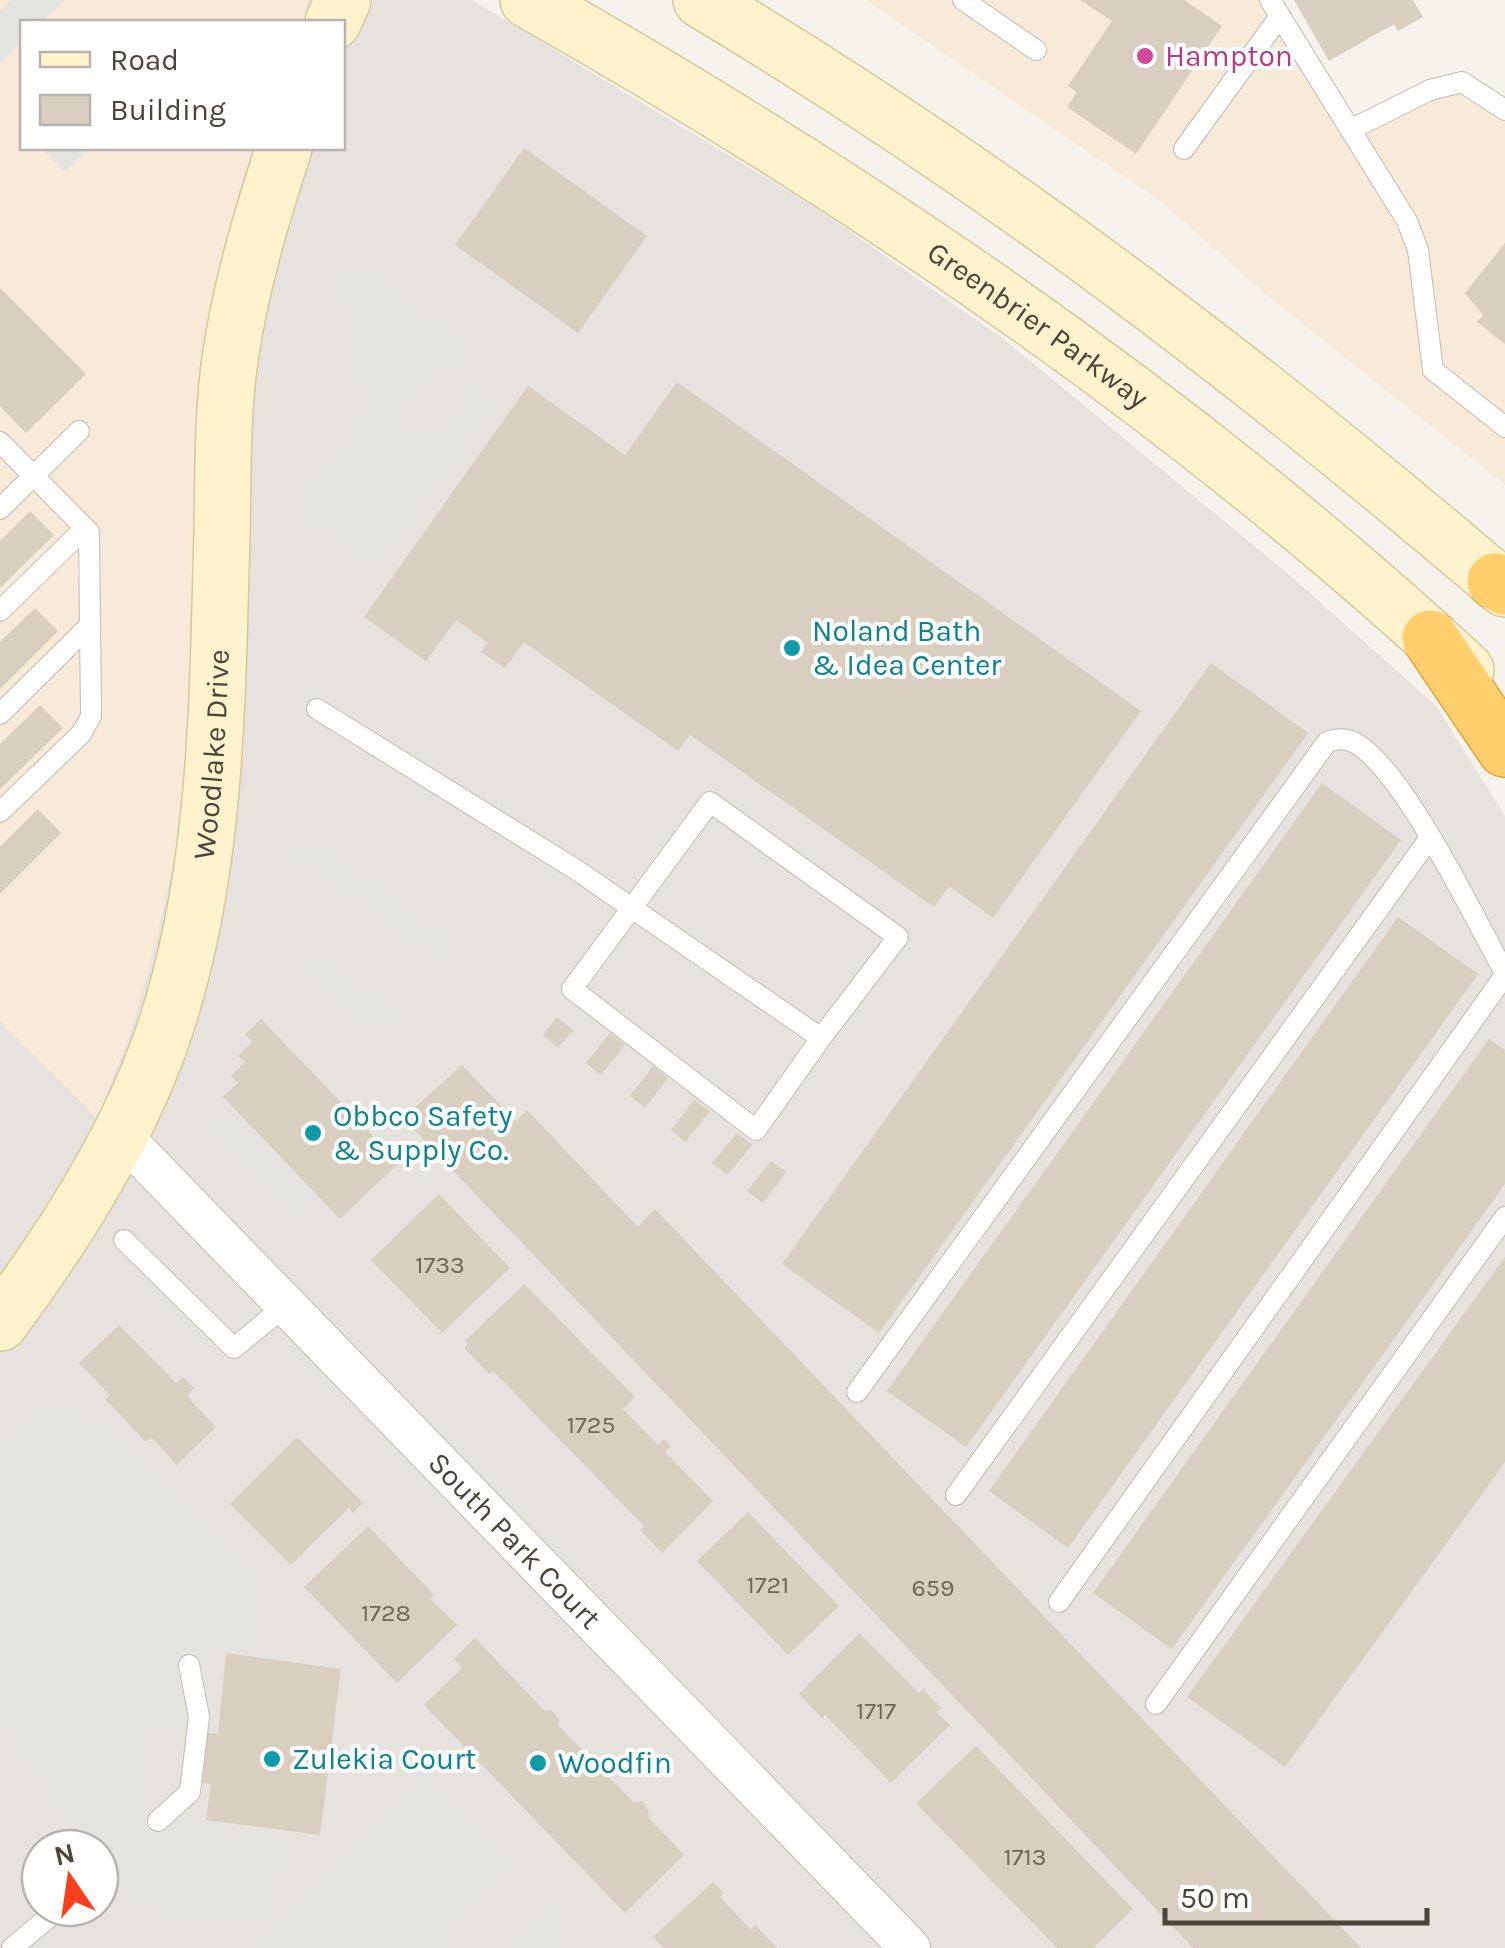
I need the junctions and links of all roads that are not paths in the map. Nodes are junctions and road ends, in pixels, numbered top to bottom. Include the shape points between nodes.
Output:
1 (528, 0) edge
2 (701, 0) edge
3 (963, 0) edge
4 (1275, 8) edge
5 (1036, 50) dead end
6 (1505, 110) edge
7 (1350, 130) junction
8 (1184, 149) dead end
9 (283, 150) edge
10 (1505, 427) edge
11 (79, 431) dead end
12 (0, 442) edge
13 (33, 476) junction
14 (0, 508) edge
15 (85, 528) junction
16 (1502, 586) edge
17 (0, 611) edge
18 (90, 624) junction
19 (1430, 638) junction
20 (1505, 706) edge
21 (317, 709) dead end
22 (0, 714) edge
23 (1505, 749) edge
24 (0, 812) edge
25 (1429, 839) junction
26 (632, 908) junction
27 (1505, 974) edge
28 (821, 1038) junction
29 (119, 1133) junction
30 (1505, 1218) edge
31 (124, 1240) dead end
32 (285, 1306) junction
33 (0, 1323) edge
34 (857, 1392) dead end
35 (956, 1495) dead end
36 (1060, 1602) dead end
37 (189, 1665) dead end
38 (1156, 1704) dead end
39 (158, 1821) dead end
40 (36, 1928) edge
41 (12, 1948) edge
42 (910, 1948) edge

1 - 19 main road, Greenbrier Parkway via 745,127 992,292 1267,499
2 - 16 main road via 917,136 1118,276 1370,473
3 - 5 lane
4 - 7 lane
4 - 8 lane
6 - 7 lane via 1462,82 1430,90
7 - 10 lane via 1418,250 1433,370
9 - 29 main road, Woodlake Drive via 254,244 231,355 215,750 200,879 158,1049
11 - 13 lane
12 - 13 lane
13 - 14 lane
13 - 15 lane
15 - 17 lane
15 - 18 lane
18 - 22 lane
18 - 24 lane via 90,716 81,734
19 - 20 main road, Greenbrier Parkway
19 - 23 highway
21 - 26 lane
25 - 27 lane
25 - 34 lane via 1402,791 1358,745 1336,738 1321,748
25 - 35 lane
26 - 28 lane
26 - 28 lane via 572,989 756,1130
26 - 28 lane via 710,802 898,937
27 - 36 lane
29 - 32 street, South Park Court
29 - 33 main road, Woodlake Drive via 68,1226
30 - 38 lane
31 - 32 lane via 234,1348
32 - 42 street, South Park Court
37 - 39 lane via 199,1717 190,1792
40 - 41 lane

